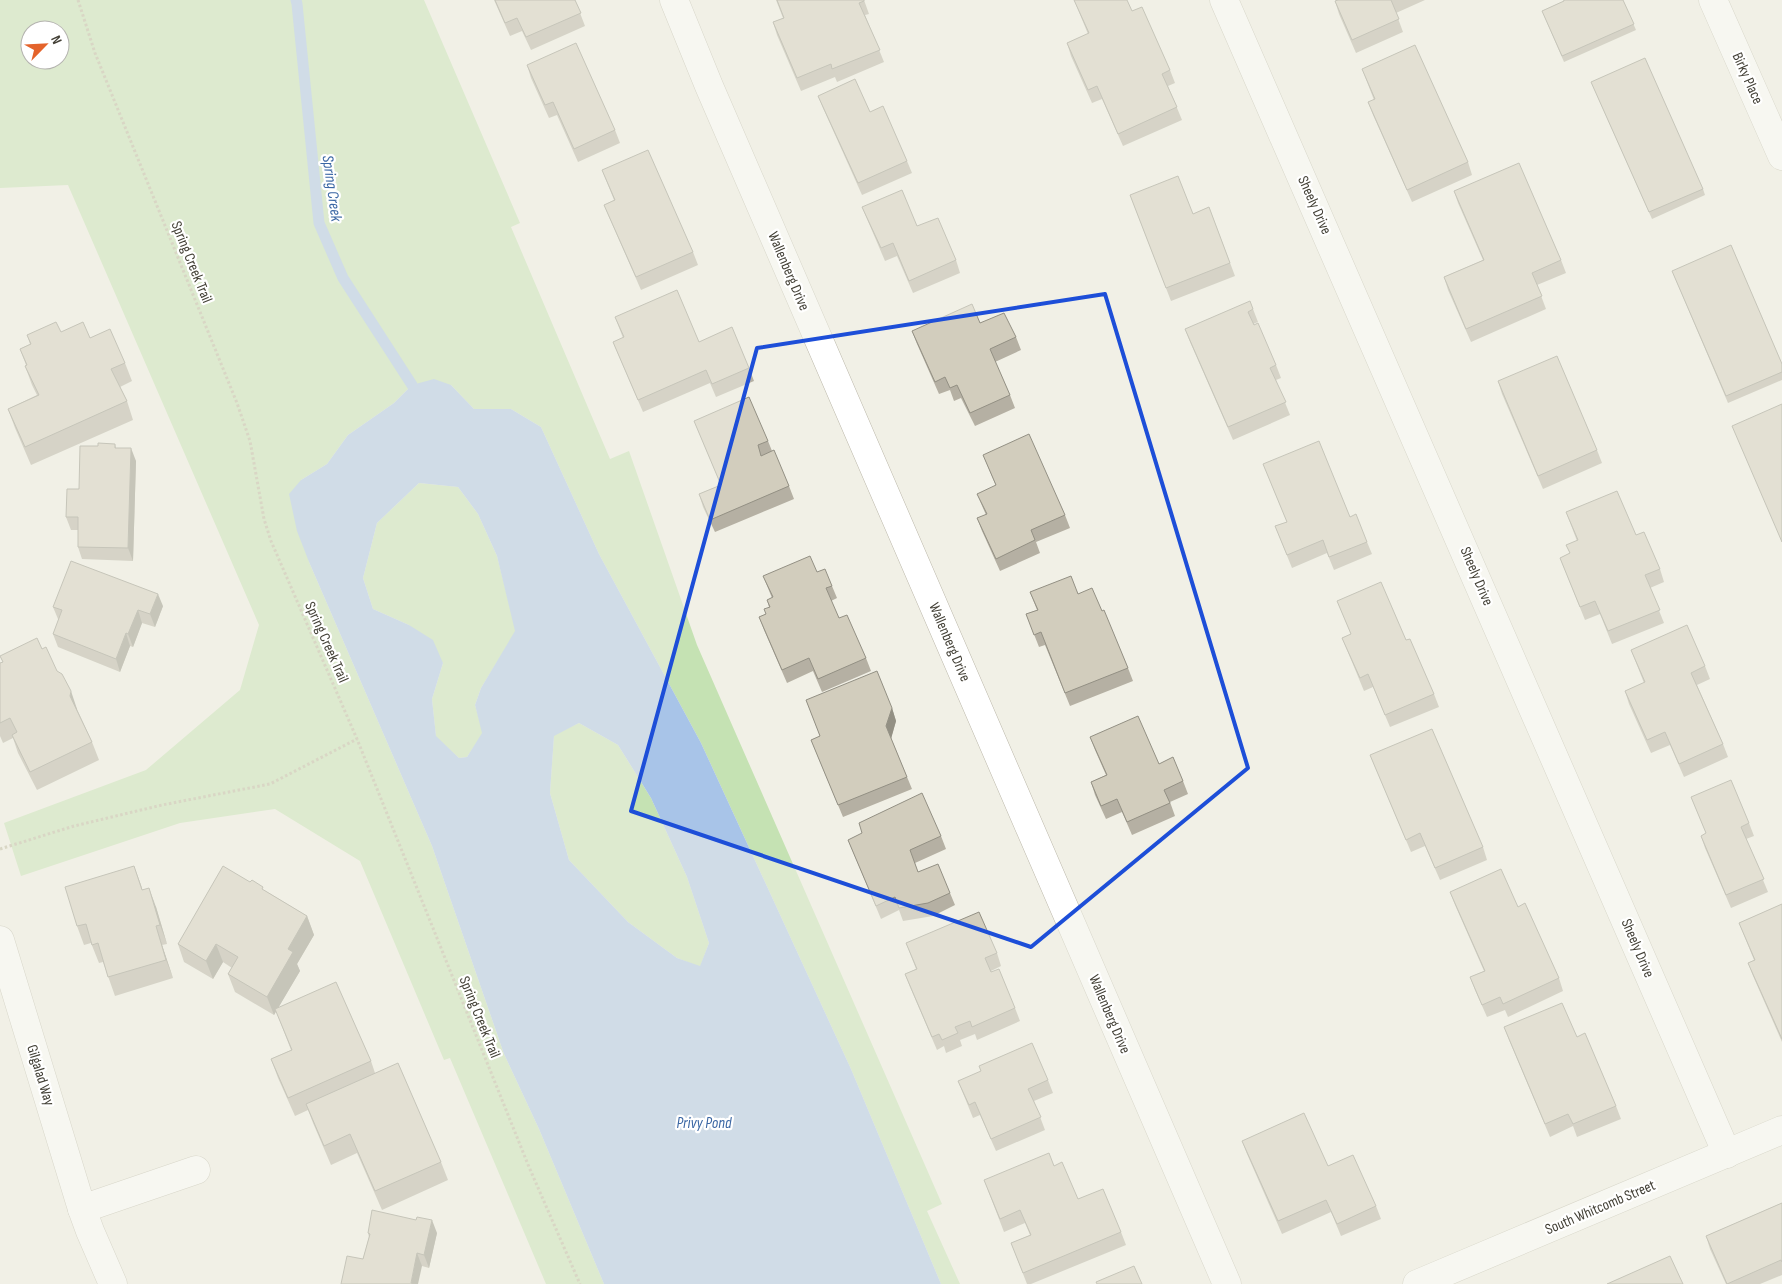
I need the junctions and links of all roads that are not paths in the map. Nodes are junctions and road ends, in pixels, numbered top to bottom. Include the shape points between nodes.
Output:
1 (674, 0) edge
2 (1224, 0) edge
3 (1714, 0) edge
4 (1782, 156) edge
5 (3, 958) edge
6 (1782, 1130) edge
7 (1727, 1154) junction
8 (196, 1170) dead end
9 (82, 1209) junction
10 (113, 1284) edge
11 (1227, 1284) edge
12 (1417, 1284) edge

1 - 11 street, Wallenberg Drive
2 - 7 street, Sheely Drive
3 - 4 street, Birky Place
5 - 9 street, Gilgalad Way
6 - 7 street, South Whitcomb Street
7 - 12 street, South Whitcomb Street
8 - 9 street
9 - 10 street, Gilgalad Way

